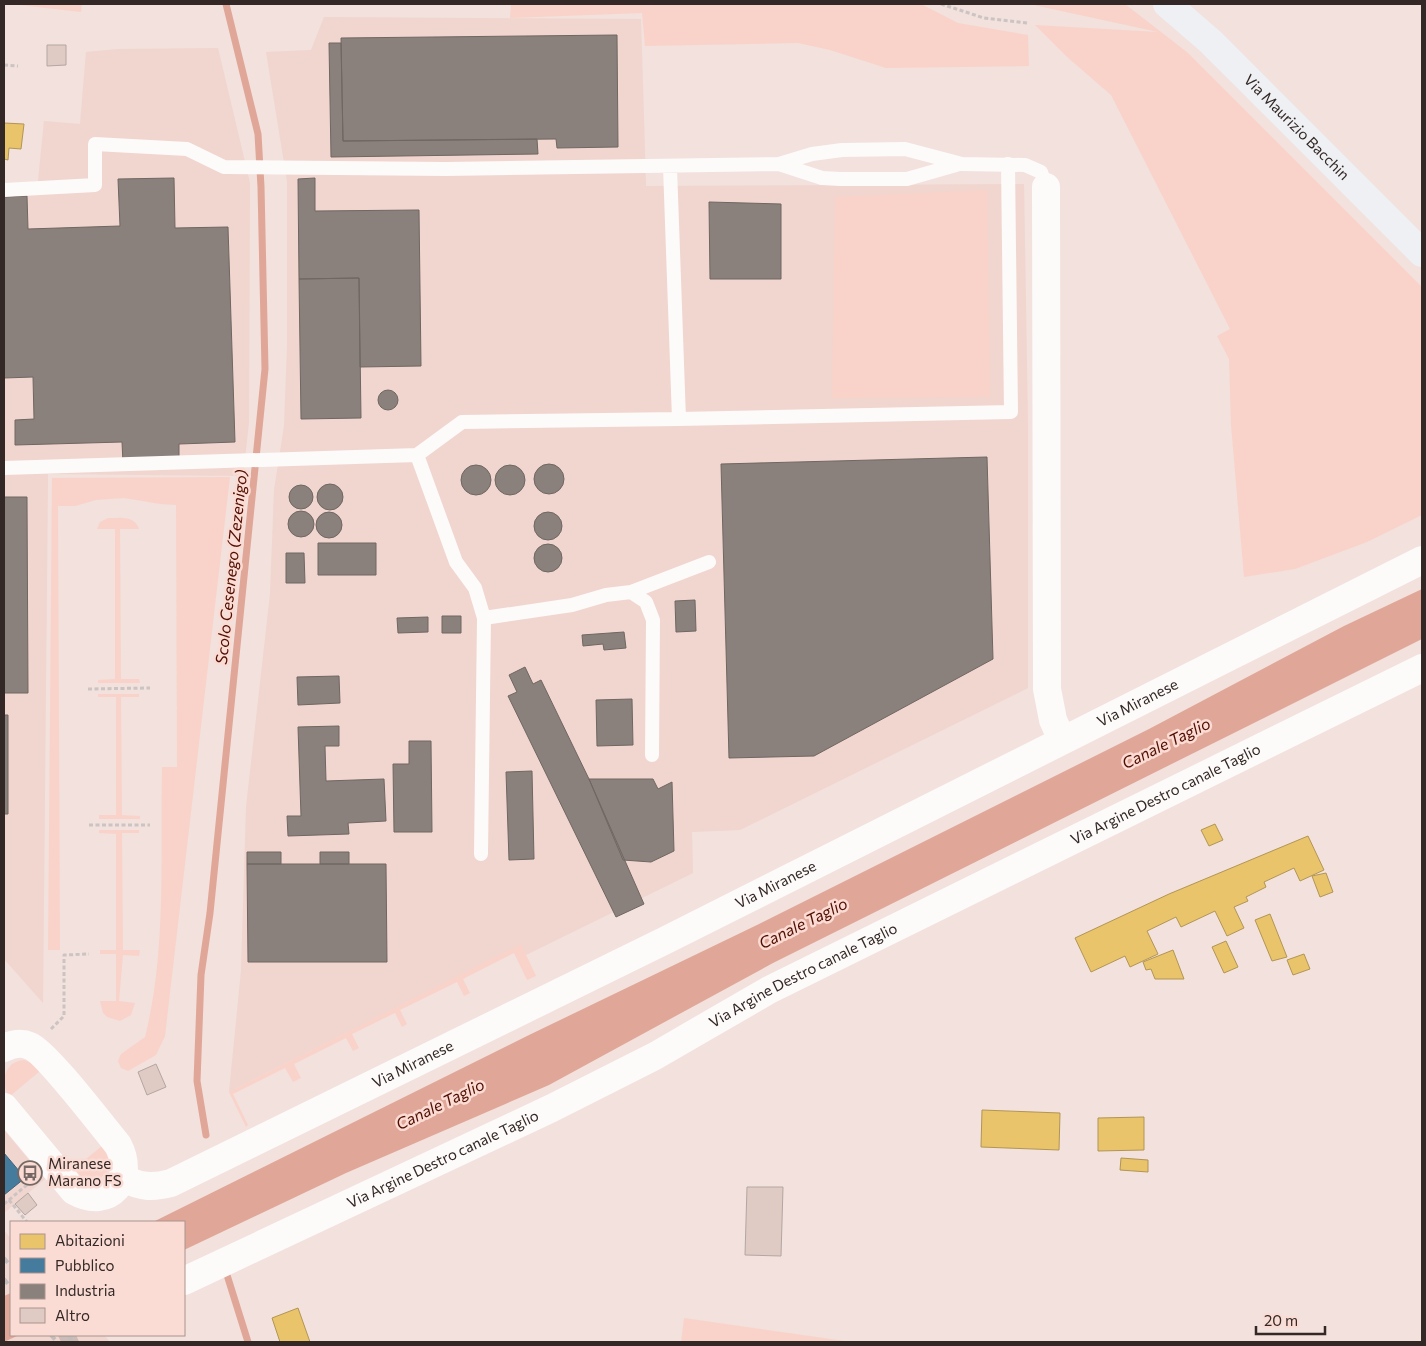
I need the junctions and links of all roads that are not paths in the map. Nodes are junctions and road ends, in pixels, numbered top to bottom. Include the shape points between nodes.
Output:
1 (1167, 4) edge
2 (779, 164) junction
3 (962, 164) junction
4 (1008, 164) junction
5 (670, 167) junction
6 (1046, 187) joint
7 (4, 190) edge
8 (1422, 253) edge
9 (679, 419) junction
10 (417, 455) junction
11 (4, 468) edge
12 (1422, 560) edge
13 (708, 562) dead end
14 (631, 592) junction
15 (484, 618) junction
16 (1422, 668) edge
17 (1062, 740) junction
18 (652, 756) dead end
19 (481, 854) dead end
20 (4, 1048) edge
21 (4, 1107) edge
22 (123, 1178) junction
23 (185, 1281) edge

1 - 8 main road, Via Maurizio Bacchin via 1211,42
2 - 3 lane via 812,154 842,150 905,149
2 - 3 lane via 822,178 849,179 907,179
2 - 5 lane
3 - 4 lane
4 - 6 lane via 1025,165 1041,172
4 - 9 lane via 1011,412
5 - 7 lane via 224,167 187,150 95,144 95,185
5 - 9 lane
6 - 17 street via 1047,689 1053,720
9 - 10 lane via 462,422
10 - 11 lane
10 - 15 lane via 456,562 476,588
12 - 17 street, Via Miranese
13 - 14 lane
14 - 15 lane via 572,605
14 - 18 lane via 646,602 653,620
15 - 19 lane
16 - 23 street, Via Argine Destro canale Taglio via 769,990 655,1056 552,1108
17 - 22 street, Via Miranese via 171,1183 154,1188 139,1186
20 - 22 street via 30,1045 46,1058 118,1146 124,1157
21 - 22 street via 74,1191 83,1196 101,1197 110,1193

